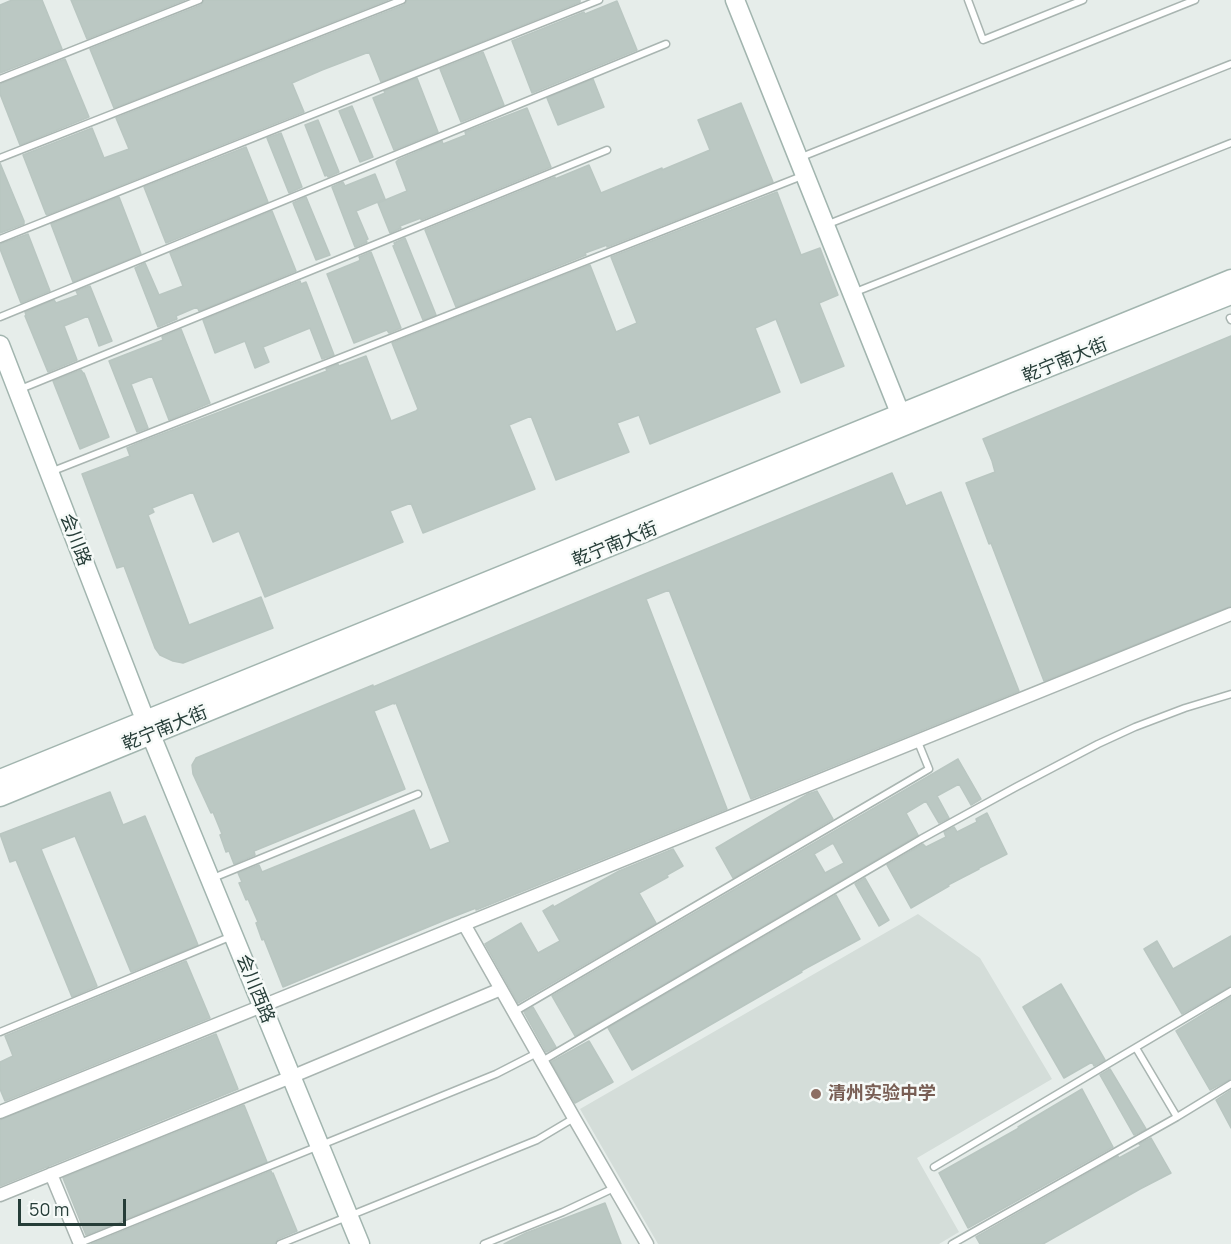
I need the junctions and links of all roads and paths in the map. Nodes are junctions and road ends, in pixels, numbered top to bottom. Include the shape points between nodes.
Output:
1 (199, 0) edge
2 (402, 0) edge
3 (599, 0) edge
4 (735, 0) edge
5 (968, 0) edge
6 (1083, 0) edge
7 (1195, 0) edge
8 (666, 44) dead end
9 (1231, 64) edge
10 (0, 79) edge
11 (1231, 143) edge
12 (607, 150) dead end
13 (0, 158) edge
14 (802, 167) junction
15 (825, 226) junction
16 (0, 239) edge
17 (1231, 279) edge
18 (852, 293) junction
19 (1231, 295) edge
20 (0, 317) edge
21 (0, 345) edge
22 (17, 390) junction
23 (900, 413) junction
24 (49, 473) junction
25 (1231, 614) edge
26 (1231, 694) edge
27 (148, 727) junction
28 (918, 742) junction
29 (0, 779) edge
30 (418, 794) dead end
31 (0, 797) edge
32 (210, 879) junction
33 (464, 924) junction
34 (233, 936) junction
35 (501, 989) junction
36 (1231, 992) edge
37 (262, 1005) junction
38 (514, 1013) junction
39 (0, 1032) edge
40 (1137, 1048) junction
41 (539, 1057) junction
42 (291, 1077) junction
43 (1231, 1084) edge
44 (0, 1112) edge
45 (1177, 1117) junction
46 (574, 1118) junction
47 (319, 1146) junction
48 (934, 1167) dead end
49 (51, 1174) junction
50 (614, 1188) junction
51 (0, 1195) edge
52 (348, 1216) junction
53 (80, 1244) edge
54 (280, 1244) edge
55 (360, 1244) edge
56 (484, 1244) edge
57 (647, 1244) edge
58 (952, 1244) edge

1 - 10 lane
2 - 13 lane
3 - 16 lane
4 - 14 main road
5 - 6 lane via 983,40
7 - 14 lane
8 - 20 lane
9 - 15 lane
11 - 18 lane
12 - 22 lane
14 - 15 main road
14 - 24 lane
15 - 18 main road
17 - 23 main road, 乾宁南大街
18 - 23 main road
19 - 27 main road, 乾宁南大街
21 - 22 main road, 会川路
22 - 24 main road, 会川路
23 - 27 main road, 乾宁南大街
24 - 27 main road, 会川路
25 - 28 street
26 - 41 lane via 1135,727 1016,787
27 - 29 main road, 乾宁南大街
27 - 31 main road, 乾宁南大街
27 - 32 main road, 会川西路
28 - 33 street
28 - 38 lane via 929,769
30 - 32 lane
32 - 34 main road, 会川西路
33 - 35 street
33 - 37 street
34 - 37 main road, 会川西路
34 - 39 lane
35 - 38 street
35 - 42 street
36 - 40 lane
37 - 42 main road, 会川西路
37 - 44 street
38 - 41 street
40 - 45 lane
40 - 48 lane
41 - 46 street
41 - 47 lane
42 - 47 main road, 会川西路
42 - 49 street
43 - 45 lane
45 - 58 lane
46 - 50 street
46 - 52 lane via 537,1140
47 - 52 main road, 会川西路
47 - 53 lane
49 - 51 street
49 - 53 street
50 - 56 lane
50 - 57 street
52 - 54 lane
52 - 55 main road, 会川西路

